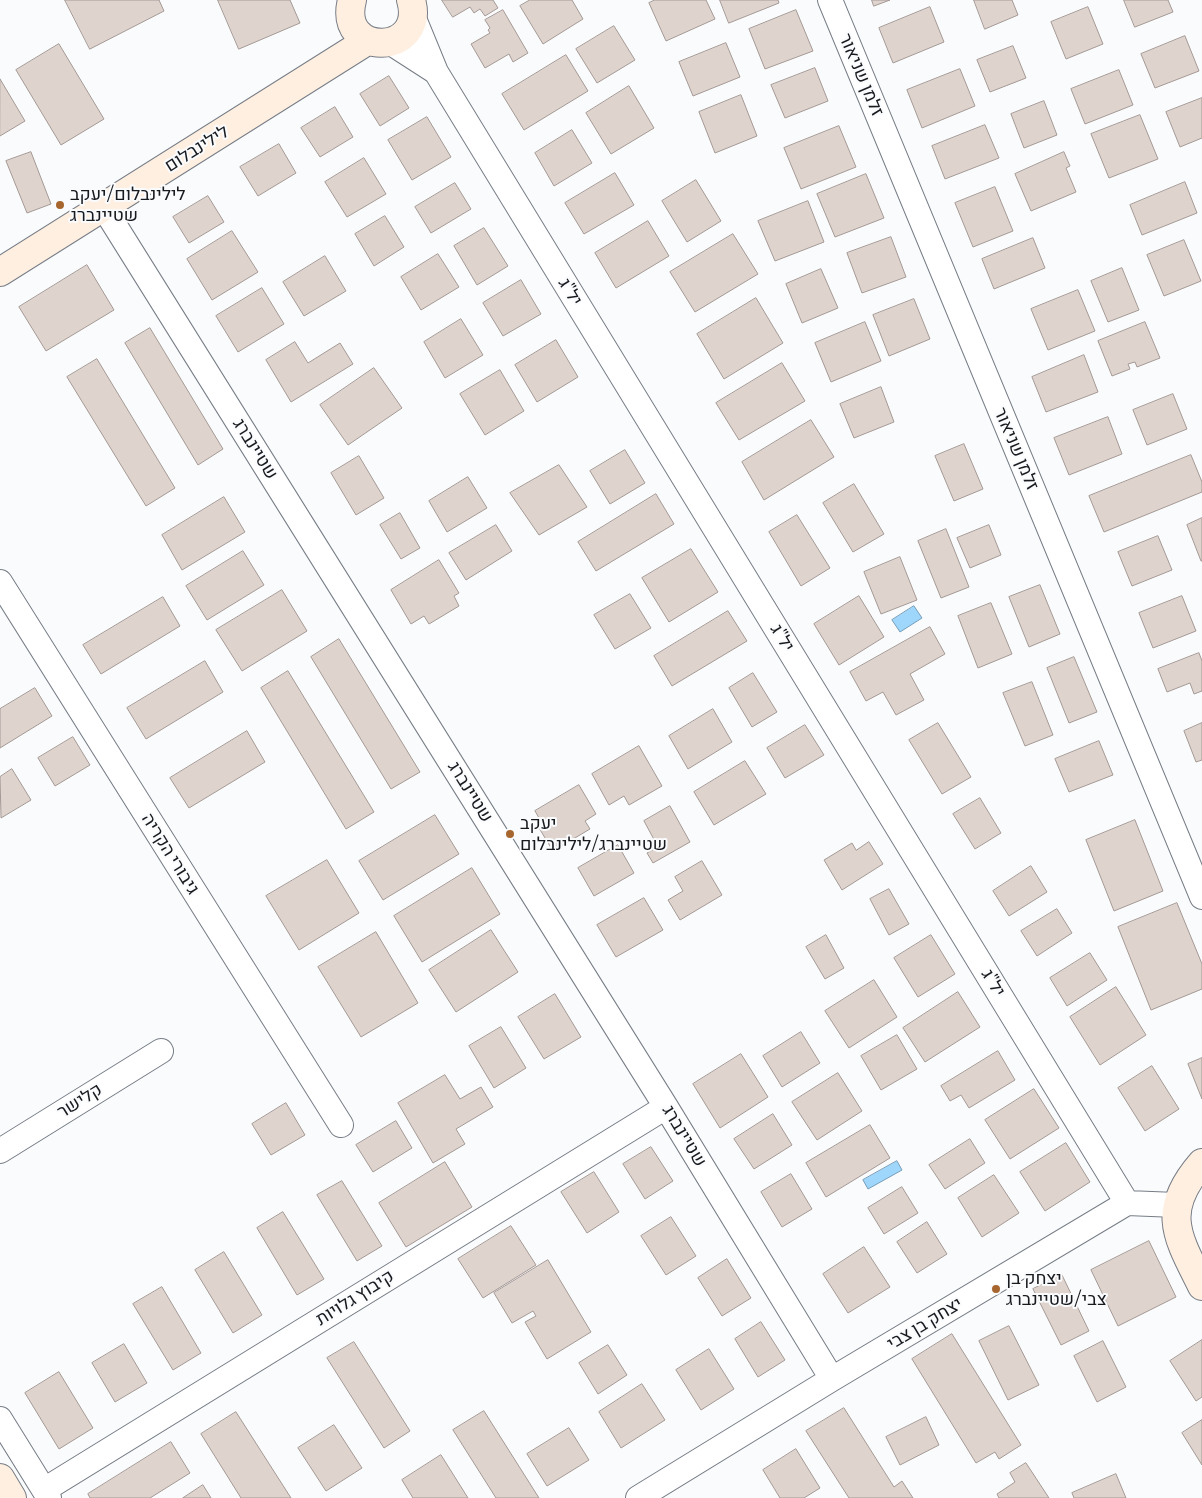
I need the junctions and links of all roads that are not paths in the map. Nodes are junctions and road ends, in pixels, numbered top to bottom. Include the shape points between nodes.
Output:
1 (352, 0) edge
2 (830, 0) edge
3 (412, 8) edge
4 (379, 42) junction
5 (436, 72) junction
6 (104, 208) junction
7 (0, 272) edge
8 (0, 582) edge
9 (1202, 897) edge
10 (160, 1051) dead end
11 (666, 1107) junction
12 (341, 1125) dead end
13 (0, 1151) edge
14 (1202, 1163) edge
15 (1127, 1203) junction
16 (1176, 1205) junction
17 (1202, 1286) edge
18 (832, 1379) junction
19 (0, 1419) edge
20 (0, 1478) edge
21 (46, 1494) edge
22 (12, 1498) edge
23 (638, 1498) edge

1 - 4 street via 350,20 360,35
2 - 9 street, זלמן שניאור
3 - 4 street, לילינבלום via 410,27 402,37
3 - 5 street, יל"ג
4 - 5 street, יל"ג
4 - 6 street, לילינבלום
5 - 15 street, יל"ג
6 - 7 street, לילינבלום
6 - 11 street, שטיינברג
8 - 12 street, גיבורי הקריה
10 - 13 street, קלישר
11 - 18 street, שטיינברג
11 - 21 street, קיבוץ גלויות
14 - 16 street via 1188,1178
15 - 16 street
15 - 18 street, יצחק בן צבי
16 - 17 street via 1181,1244
18 - 23 street, יצחק בן צבי
19 - 21 street
20 - 22 street

